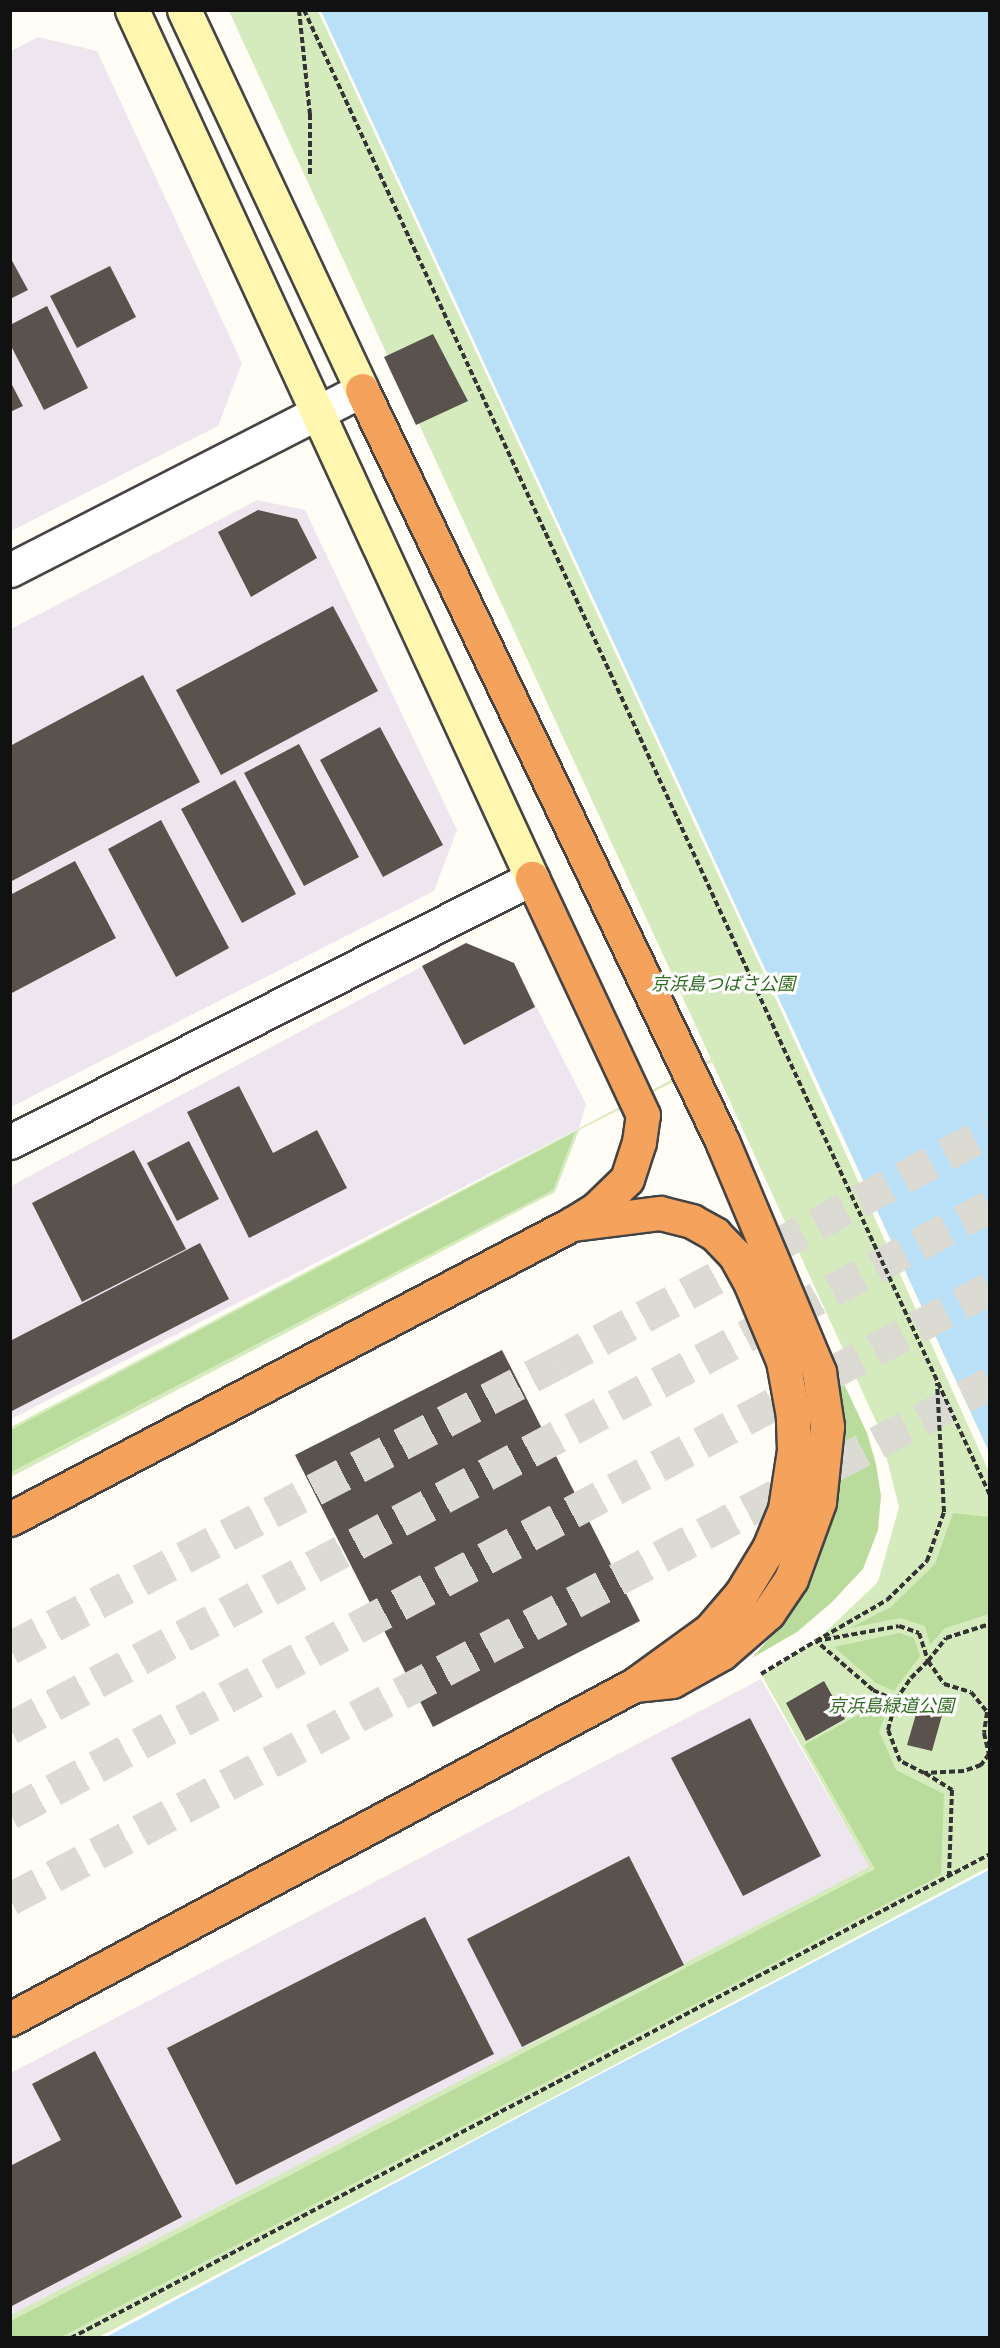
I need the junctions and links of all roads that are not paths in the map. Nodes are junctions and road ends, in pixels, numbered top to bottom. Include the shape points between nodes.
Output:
1 (132, 10) edge
2 (184, 10) edge
3 (362, 390) junction
4 (318, 410) junction
5 (10, 570) edge
6 (532, 878) junction
7 (10, 1142) edge
8 (572, 1224) junction
9 (10, 1519) edge
10 (634, 1685) junction
11 (10, 2019) edge

1 - 4 street
2 - 3 street
3 - 4 street
3 - 10 highway via 722,1141 819,1372 827,1426 819,1502 791,1579 768,1613 722,1653 672,1681
4 - 5 street
4 - 6 street
6 - 7 street
6 - 8 highway via 644,1115 627,1179 596,1209
8 - 9 highway
8 - 10 highway via 660,1213 692,1221 715,1234 735,1255 774,1335 793,1416 794,1450 785,1509 770,1548 741,1594 710,1630
10 - 11 highway

